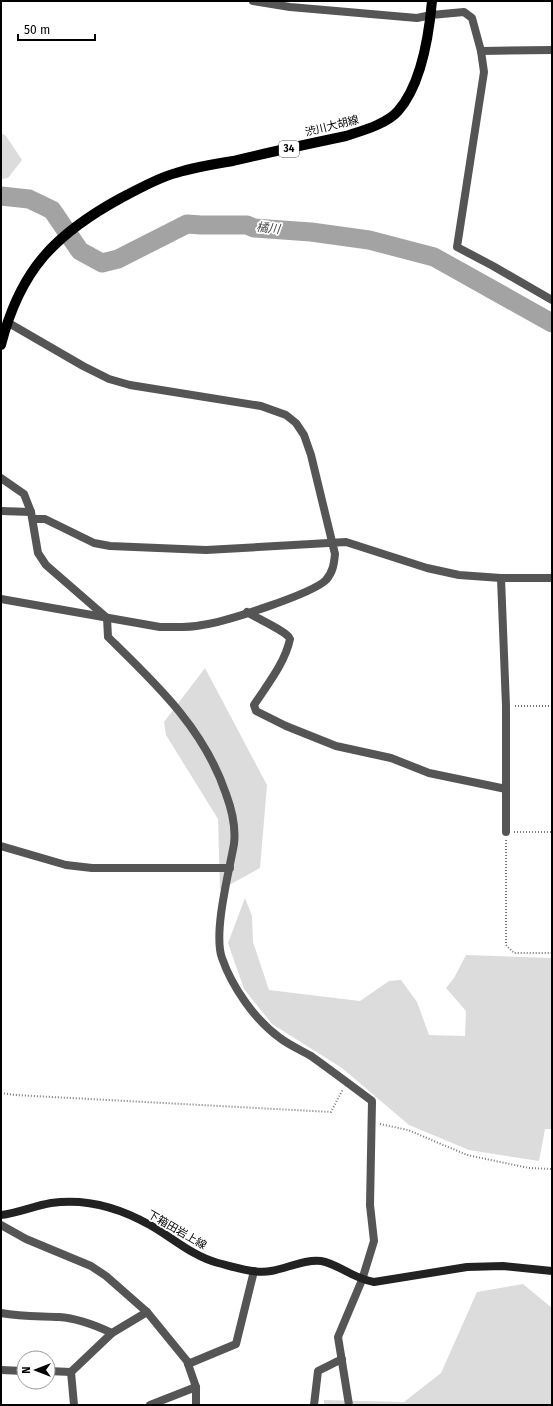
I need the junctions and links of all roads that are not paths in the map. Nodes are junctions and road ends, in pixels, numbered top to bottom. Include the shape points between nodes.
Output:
1 (253, 1) edge
2 (432, 1) edge
3 (431, 15) junction
4 (552, 50) edge
5 (481, 51) junction
6 (552, 300) edge
7 (4, 322) edge
8 (1, 345) edge
9 (1, 478) edge
10 (1, 511) edge
11 (32, 516) junction
12 (333, 542) junction
13 (501, 578) junction
14 (552, 578) edge
15 (1, 600) edge
16 (247, 612) junction
17 (107, 618) junction
18 (506, 789) junction
19 (506, 832) road end
20 (1, 846) edge
21 (230, 868) junction
22 (1, 1215) edge
23 (1, 1225) edge
24 (254, 1271) junction
25 (552, 1271) edge
26 (362, 1280) junction
27 (146, 1312) junction
28 (1, 1313) edge
29 (112, 1333) junction
30 (342, 1359) junction
31 (188, 1364) junction
32 (1, 1370) edge
33 (16, 1371) edge
34 (56, 1371) edge
35 (71, 1372) junction
36 (196, 1387) junction
37 (74, 1405) edge
38 (150, 1405) edge
39 (196, 1405) edge
40 (314, 1405) edge
41 (349, 1405) edge

1 - 3 street via 290,7 417,18
2 - 3 main road, 渋川大胡線 / 34
3 - 5 street via 464,12 472,18
3 - 7 main road, 渋川大胡線 / 34 via 420,69 411,92 397,112 372,128 346,136 176,172 144,186 92,214 57,241 35,267
4 - 5 street
5 - 6 street via 484,72 457,247
7 - 8 main road, 34
7 - 12 street via 109,379 138,387 261,406 286,415 296,423 304,435
9 - 11 street via 24,494
10 - 11 street
11 - 12 street via 45,519 94,543 110,546 206,550
11 - 17 street via 38,553 46,565
12 - 13 street via 346,542 427,568 459,575
12 - 16 street via 334,568 327,579 310,591
13 - 14 street
13 - 18 street
15 - 17 street
16 - 17 street via 219,622 184,628 160,627
16 - 18 street via 287,634 290,639 278,668 254,705 256,711 336,746 391,758 429,774
17 - 21 street via 108,637 167,694 204,744 222,781 232,812 235,836
18 - 19 street
20 - 21 street via 66,865 92,868
21 - 26 street via 220,930 221,956 231,979 264,1024 274,1033 372,1101 370,1205 374,1242
22 - 24 main road, 下箱田岩上線 via 50,1204 90,1203 150,1225 205,1259
23 - 27 street via 26,1239 91,1266
24 - 26 main road, 下箱田岩上線 via 270,1271 312,1260 323,1261
24 - 31 street via 236,1344
25 - 26 main road, 下箱田岩上線 via 503,1266 467,1267 374,1282
26 - 30 street via 338,1337
27 - 29 street
27 - 31 street
28 - 29 street via 23,1317 61,1317 100,1327
29 - 35 street
30 - 40 street via 318,1371
30 - 41 street
31 - 36 street
32 - 33 street
34 - 35 street
35 - 37 street
36 - 38 street
36 - 39 street

